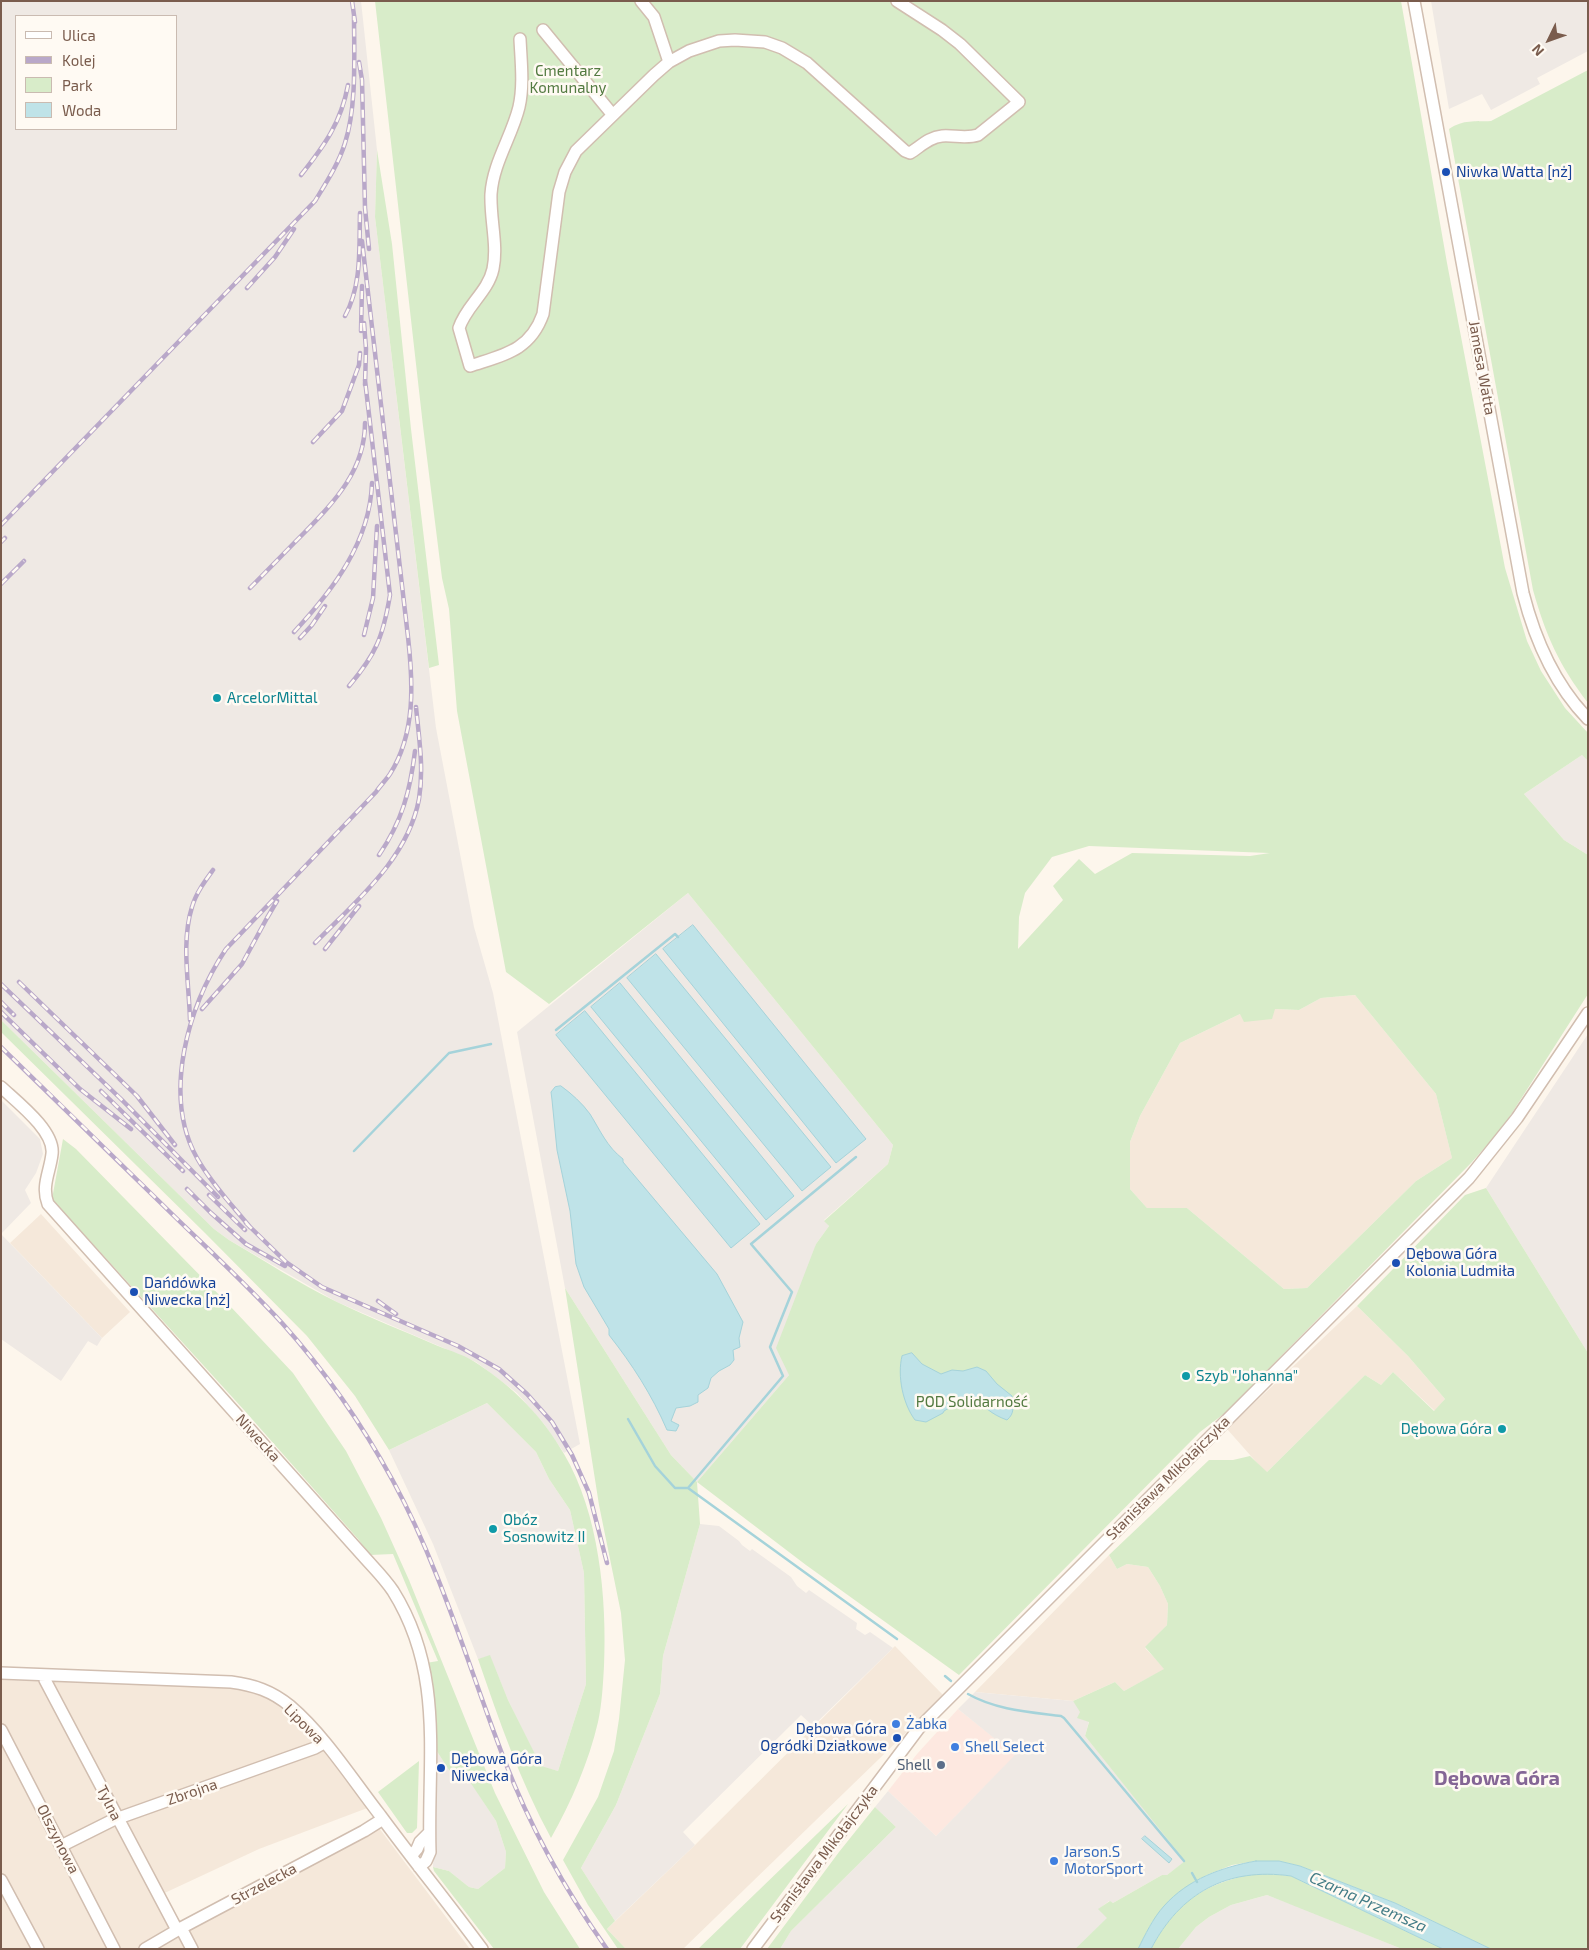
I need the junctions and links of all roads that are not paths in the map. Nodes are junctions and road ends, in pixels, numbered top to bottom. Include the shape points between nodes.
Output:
1 (641, 1) edge
2 (897, 1) edge
3 (1414, 1) edge
4 (542, 30) dead end
5 (520, 39) dead end
6 (669, 62) junction
7 (612, 114) dead end
8 (1588, 719) edge
9 (1588, 1013) edge
10 (1, 1087) edge
11 (1, 1674) edge
12 (46, 1675) junction
13 (1, 1730) edge
14 (324, 1743) junction
15 (117, 1818) junction
16 (383, 1819) junction
17 (429, 1834) junction
18 (401, 1842) junction
19 (420, 1842) junction
20 (61, 1846) junction
21 (411, 1856) junction
22 (419, 1867) junction
23 (1, 1880) edge
24 (179, 1929) junction
25 (38, 1949) edge
26 (114, 1949) edge
27 (145, 1949) edge
28 (192, 1949) edge
29 (482, 1949) edge
30 (753, 1949) edge

1 - 6 street via 654,17
2 - 6 street via 960,44 1019,102 978,135 942,136 927,141 910,153 905,152 807,63 782,48 748,40 719,41
3 - 8 street, Jamesa Watta via 1523,593 1545,658 1558,681
4 - 7 street
5 - 6 street via 519,106 497,166 491,193 493,270 459,328 470,366 513,351 529,340 536,330 543,314 555,214 565,172 580,146
9 - 30 street, Stanisława Mikołajczyka via 1517,1118 1468,1178 919,1728
10 - 17 street, Niwecka via 47,1133 52,1144 53,1153 44,1190 48,1204 392,1590 411,1628 426,1678 431,1737
11 - 12 street, Lipowa
12 - 14 street, Lipowa via 254,1685 289,1705
12 - 15 street, Tylna via 45,1680
13 - 20 street, Olszynowa
14 - 15 street, Zbrojna
14 - 16 street, Lipowa
15 - 20 street, Zbrojna
15 - 24 street, Tylna
16 - 18 street, Lipowa
16 - 24 street, Strzelecka
17 - 19 street
17 - 22 street, Niwecka via 430,1852
18 - 19 street
18 - 21 street, Lipowa
19 - 21 street
20 - 26 street, Olszynowa
21 - 22 street, Lipowa
22 - 29 street, Lipowa
23 - 25 street
24 - 27 street, Strzelecka
24 - 28 street, Tylna

